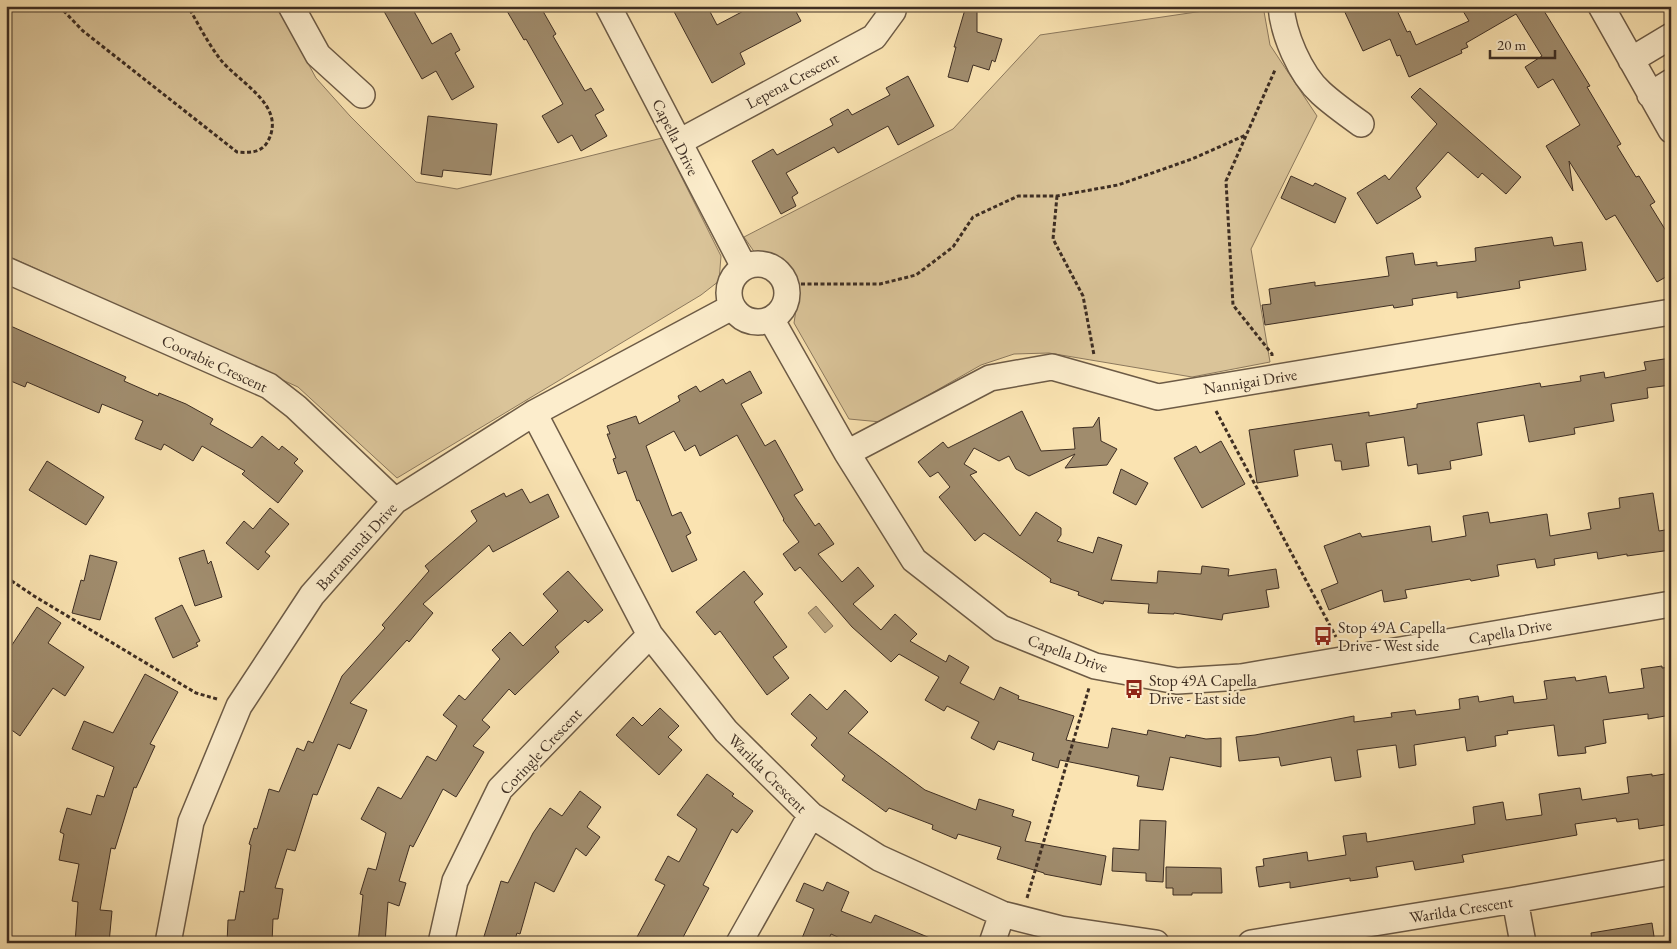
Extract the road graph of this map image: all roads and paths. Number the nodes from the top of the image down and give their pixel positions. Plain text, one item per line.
1 (59, 6) edge
2 (188, 6) edge
3 (291, 6) edge
4 (608, 6) edge
5 (894, 6) edge
6 (1281, 6) edge
7 (1601, 6) edge
8 (1671, 36) edge
9 (1289, 39) junction
10 (1630, 60) junction
11 (1661, 88) edge
12 (362, 94) dead end
13 (1361, 124) dead end
14 (1671, 130) edge
15 (1246, 135) junction
16 (679, 142) junction
17 (1056, 196) junction
18 (744, 267) junction
19 (6, 270) edge
20 (801, 284) dead end
21 (732, 307) junction
22 (1671, 312) edge
23 (771, 319) junction
24 (1275, 377) junction
25 (1099, 380) junction
26 (1204, 389) junction
27 (534, 413) junction
28 (847, 453) junction
29 (395, 501) junction
30 (6, 577) edge
31 (1671, 604) edge
32 (650, 635) junction
33 (1348, 659) junction
34 (1095, 666) junction
35 (239, 706) junction
36 (810, 815) junction
37 (1671, 872) edge
38 (1515, 900) junction
39 (1011, 917) junction
40 (168, 943) edge
41 (441, 943) edge
42 (739, 943) edge
43 (992, 943) edge
44 (1156, 943) edge
45 (1251, 943) edge
46 (1522, 943) edge

1 - 2 path
3 - 12 street
4 - 16 street, Capella Drive
5 - 16 street, Lepena Crescent
6 - 9 street
7 - 10 street
8 - 10 street
9 - 13 street
9 - 15 path
10 - 11 street
11 - 14 street
15 - 17 path
15 - 24 path
16 - 18 street, Capella Drive
17 - 20 path
17 - 25 path
18 - 21 street
18 - 23 street
19 - 29 street, Coorabie Crescent
21 - 23 street
21 - 27 street, Barramundi Drive
22 - 24 street, Nannigai Drive
23 - 28 street, Capella Drive
24 - 26 street, Nannigai Drive
25 - 26 street, Nannigai Drive
25 - 28 street, Nannigai Drive
26 - 33 path
27 - 29 street, Barramundi Drive
27 - 32 street, Warilda Crescent
28 - 34 street, Capella Drive
29 - 35 street, Barramundi Drive
30 - 35 path
31 - 33 street, Capella Drive
32 - 36 street, Warilda Crescent
32 - 41 street, Coringle Crescent
33 - 34 street, Capella Drive
34 - 39 path
35 - 40 street, Barramundi Drive
36 - 39 street, Warilda Crescent
36 - 42 street
37 - 38 street, Warilda Crescent
38 - 45 street, Warilda Crescent
38 - 46 street
39 - 43 street
39 - 44 street, Warilda Crescent

